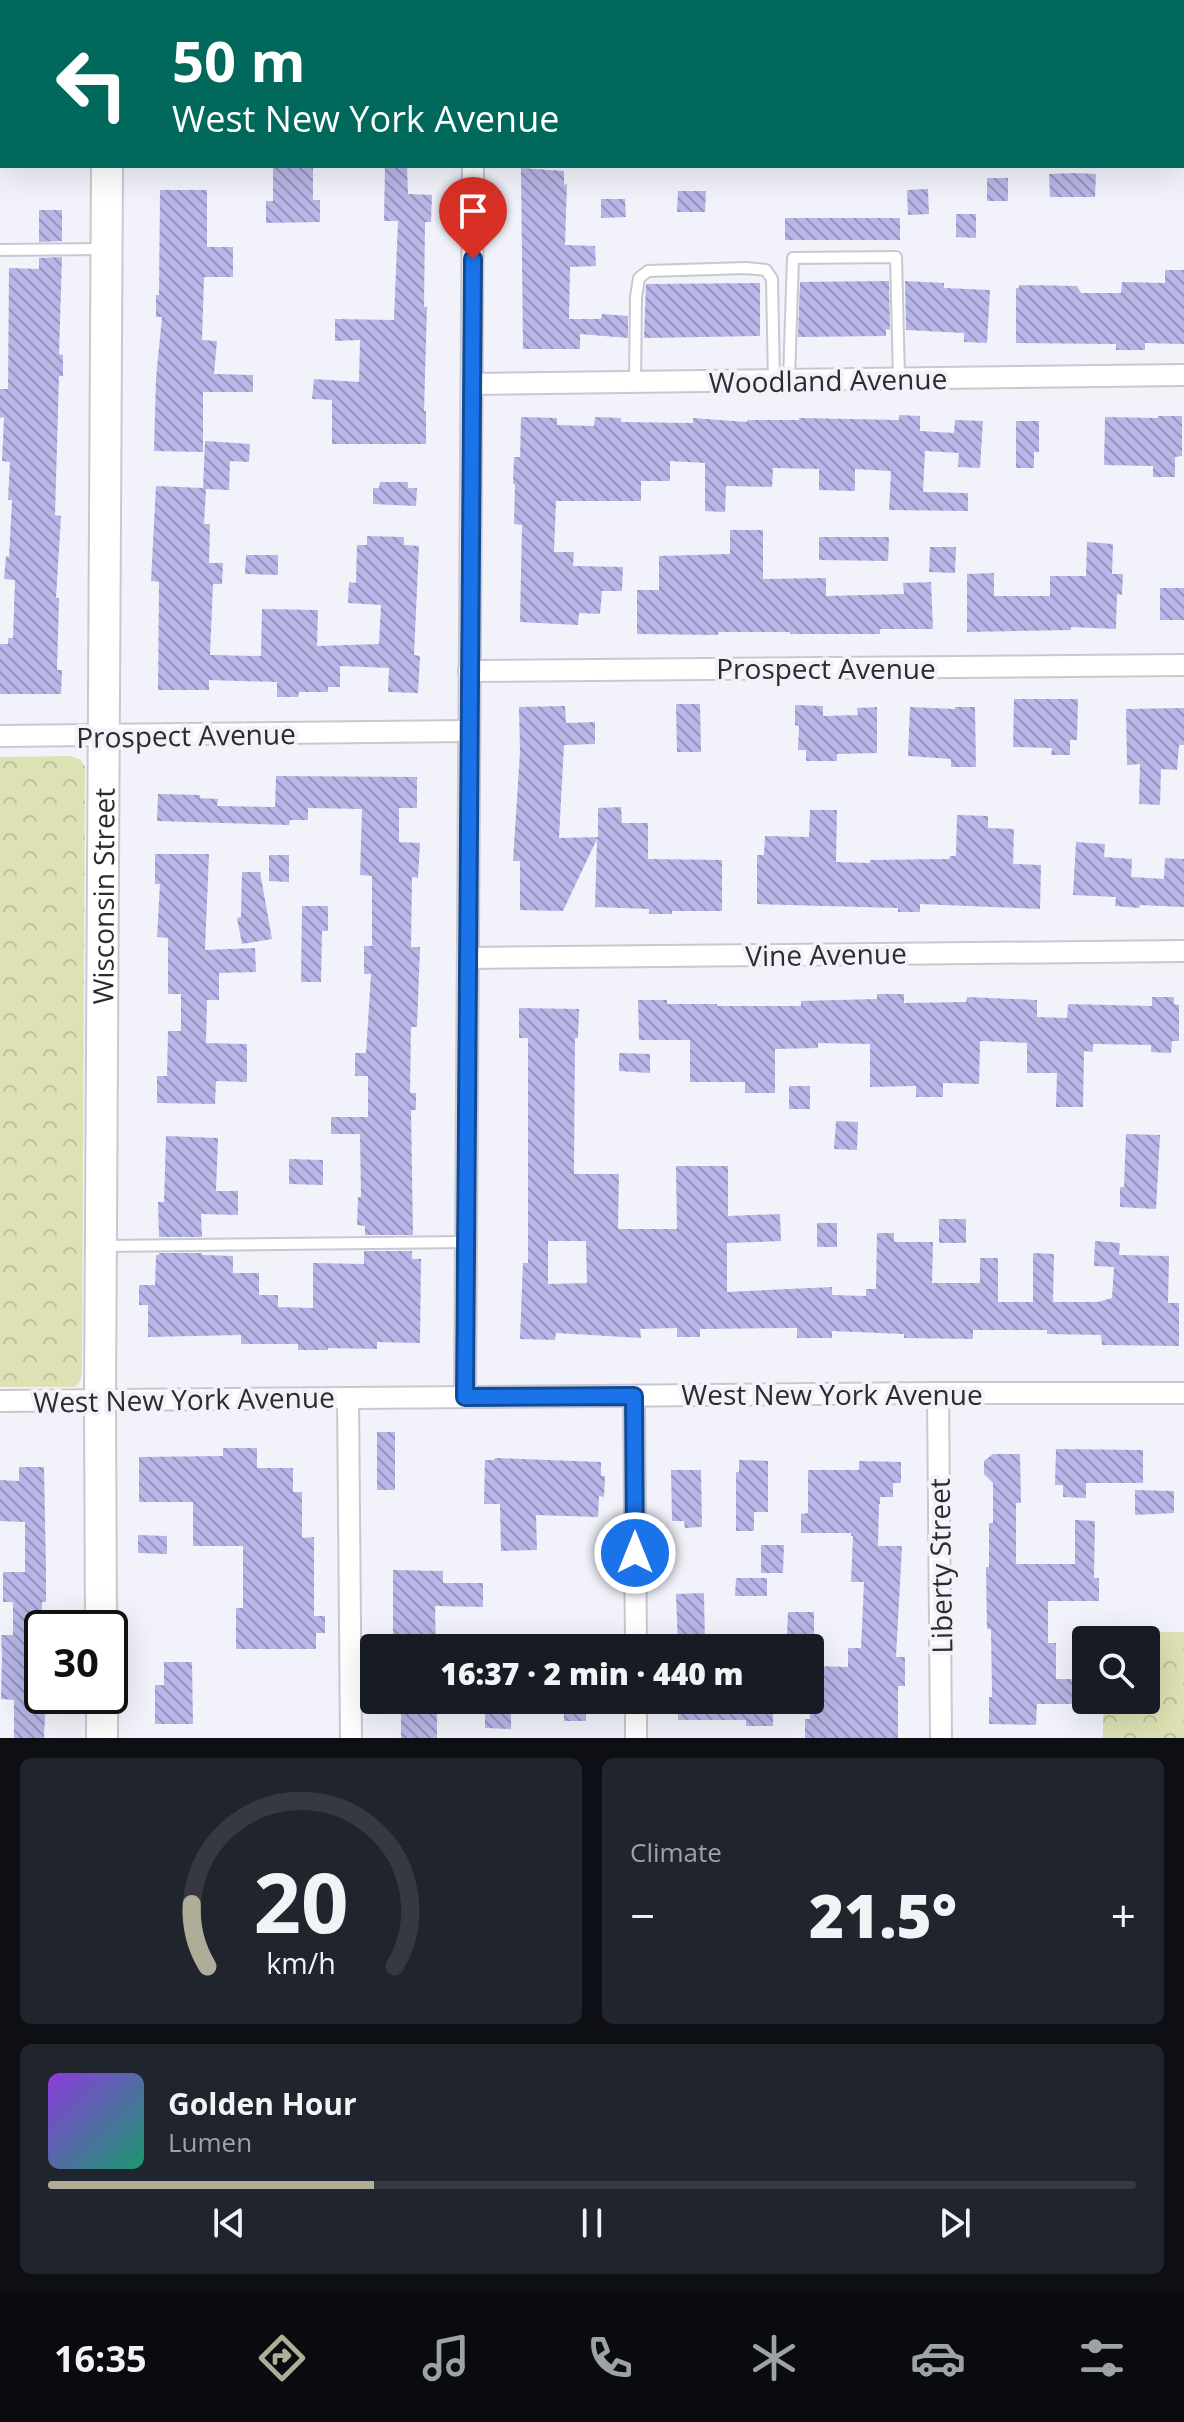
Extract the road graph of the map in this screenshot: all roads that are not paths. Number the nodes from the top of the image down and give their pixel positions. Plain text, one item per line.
1 (107, 168) edge
2 (473, 168) edge
3 (107, 249) junction
4 (0, 250) edge
5 (1184, 375) edge
6 (899, 378) junction
7 (781, 380) junction
8 (635, 382) junction
9 (472, 384) junction
10 (1184, 665) edge
11 (469, 671) junction
12 (468, 731) junction
13 (0, 736) edge
14 (104, 736) junction
15 (1184, 951) edge
16 (468, 958) junction
17 (466, 1242) junction
18 (101, 1246) junction
19 (938, 1393) junction
20 (1184, 1393) edge
21 (634, 1396) junction
22 (465, 1397) junction
23 (348, 1398) junction
24 (100, 1400) junction
25 (0, 1401) edge
26 (101, 1610) edge
27 (636, 1634) edge
28 (102, 1714) edge
29 (636, 1714) edge
30 (102, 1738) edge
31 (351, 1738) edge
32 (636, 1738) edge
33 (941, 1738) edge

1 - 3 street, Wisconsin Street
2 - 9 street
3 - 4 lane
3 - 14 street, Wisconsin Street
5 - 6 street, Woodland Avenue
6 - 7 street, Woodland Avenue
6 - 7 lane
7 - 8 street, Woodland Avenue
7 - 8 lane
8 - 9 street, Woodland Avenue
9 - 11 street
10 - 11 street, Prospect Avenue
11 - 12 street
12 - 14 street, Prospect Avenue
12 - 16 street
13 - 14 street, Prospect Avenue
14 - 18 street, Wisconsin Street
15 - 16 street, Vine Avenue
16 - 17 street
17 - 18 lane
17 - 22 street
18 - 24 street, Wisconsin Street
19 - 20 street, West New York Avenue
19 - 21 street, West New York Avenue
19 - 33 street, Liberty Street
21 - 22 street, West New York Avenue
21 - 27 street
22 - 23 street, West New York Avenue
23 - 24 street, West New York Avenue
23 - 31 street
24 - 25 street, West New York Avenue
24 - 26 street, Wisconsin Street
28 - 30 street
29 - 32 street

